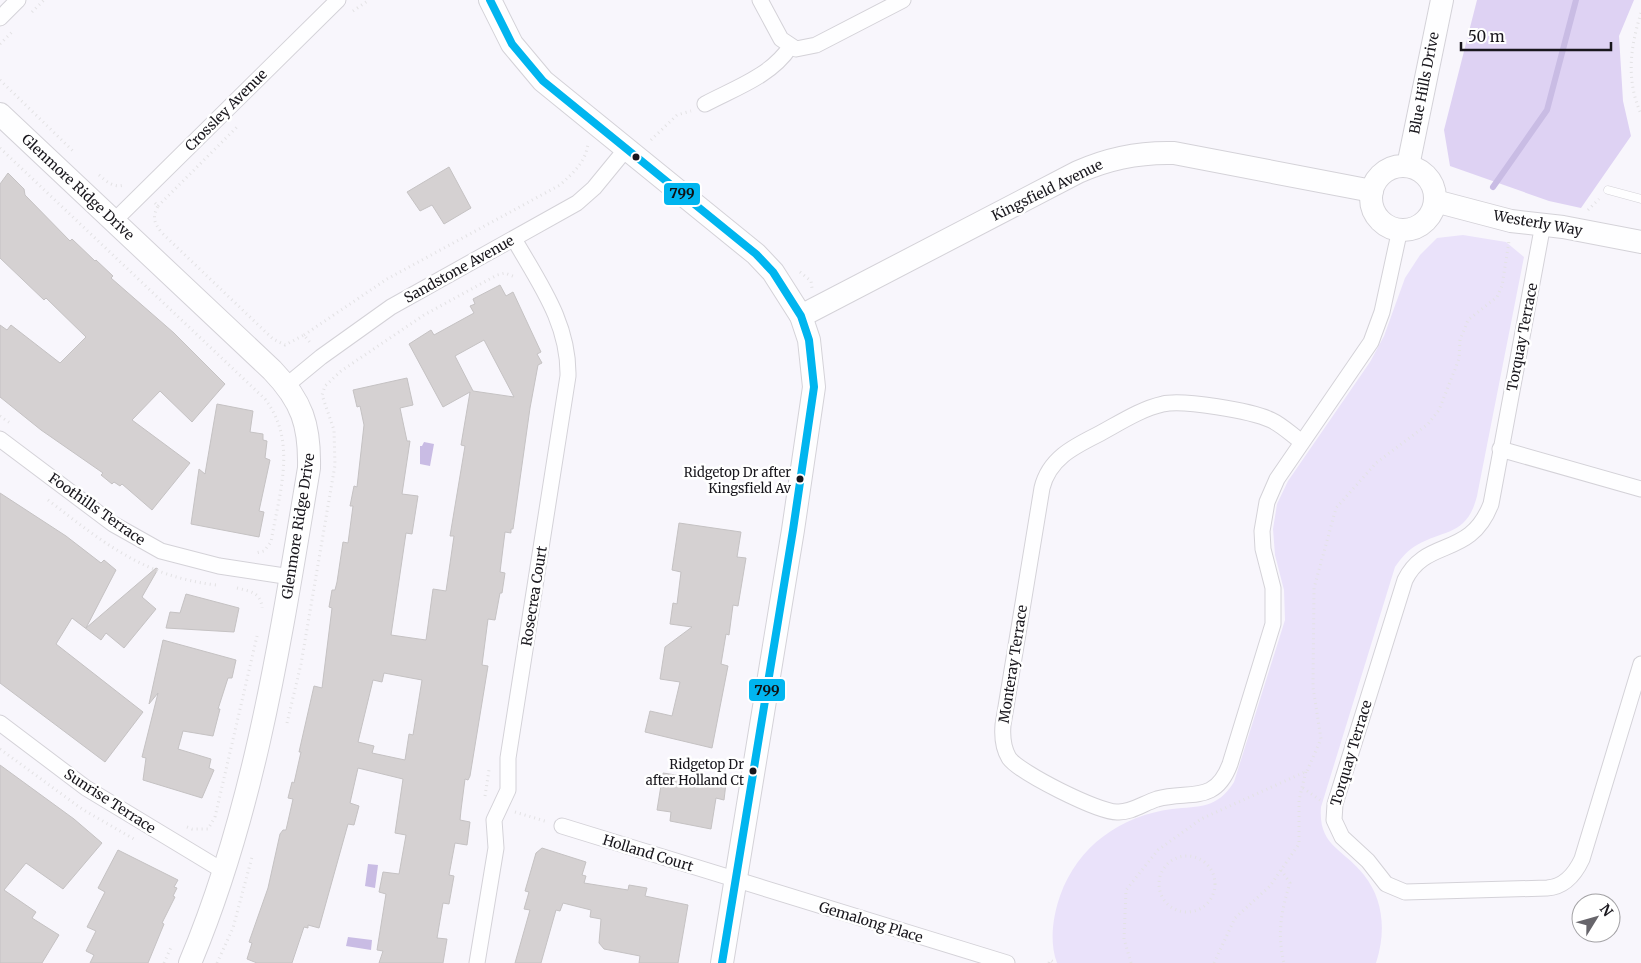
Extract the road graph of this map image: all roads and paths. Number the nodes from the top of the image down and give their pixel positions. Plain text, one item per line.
1 (18, 0) edge
2 (338, 0) edge
3 (490, 0) edge
4 (760, 0) edge
5 (903, 0) edge
6 (1442, 0) edge
7 (1641, 13) edge
8 (0, 18) edge
9 (790, 47) junction
10 (705, 104) joint
11 (0, 114) edge
12 (1641, 114) edge
13 (651, 140) dead end
14 (588, 144) dead end
15 (0, 148) edge
16 (626, 149) junction
17 (1408, 166) junction
18 (97, 174) dead end
19 (1608, 190) dead end
20 (1372, 191) junction
21 (143, 192) junction
22 (1641, 199) edge
23 (1435, 201) junction
24 (1511, 220) junction
25 (114, 221) junction
26 (1543, 224) junction
27 (1400, 229) junction
28 (514, 239) junction
29 (1641, 242) edge
30 (518, 281) dead end
31 (801, 316) junction
32 (304, 335) junction
33 (321, 357) junction
34 (336, 375) junction
35 (287, 385) junction
36 (0, 416) edge
37 (16, 427) dead end
38 (0, 439) edge
39 (1302, 442) junction
40 (1500, 449) junction
41 (1641, 489) edge
42 (239, 569) junction
43 (291, 578) junction
44 (235, 588) dead end
45 (301, 664) dead end
46 (1641, 664) edge
47 (0, 723) edge
48 (489, 769) dead end
49 (1307, 771) junction
50 (484, 802) dead end
51 (500, 808) junction
52 (215, 817) dead end
53 (184, 825) dead end
54 (562, 826) joint
55 (1281, 870) junction
56 (225, 872) junction
57 (735, 880) junction
58 (1215, 886) joint
59 (190, 963) edge
60 (477, 963) edge
61 (722, 963) edge
62 (1007, 963) edge
63 (1049, 963) edge
64 (1056, 963) edge
65 (1131, 963) edge
66 (1214, 963) edge
67 (1284, 963) edge

1 - 8 street
2 - 21 street, Crossley Avenue
3 - 16 street
4 - 9 street
5 - 9 street
6 - 17 street, Blue Hills Drive
7 - 12 path
9 - 10 street
10 - 13 path
11 - 25 street, Glenmore Ridge Drive
14 - 32 path
15 - 42 path
16 - 28 street, Sandstone Avenue
16 - 31 street
17 - 20 street
17 - 23 street
18 - 21 path
19 - 22 lane
20 - 27 street
20 - 31 street, Kingsfield Avenue
21 - 25 street, Crossley Avenue
21 - 32 path
23 - 24 street, Westerly Way
23 - 27 street
24 - 26 street, Westerly Way
24 - 49 path
25 - 35 street, Glenmore Ridge Drive
26 - 29 street, Westerly Way
26 - 40 street, Torquay Terrace
27 - 39 street, Monteray Terrace
28 - 33 street, Sandstone Avenue
28 - 51 street, Rosecrea Court
30 - 34 path
31 - 57 street
32 - 33 path
33 - 34 path
33 - 35 street, Sandstone Avenue
34 - 45 path
35 - 43 street, Glenmore Ridge Drive
36 - 37 path
38 - 42 street, Foothills Terrace
39 - 39 street, Monteray Terrace
40 - 41 street
40 - 46 street, Torquay Terrace
42 - 43 street, Foothills Terrace
42 - 44 path
43 - 56 street, Glenmore Ridge Drive
47 - 56 street, Sunrise Terrace
48 - 50 path
49 - 55 path
49 - 65 path
51 - 54 path
51 - 60 street, Rosecrea Court
52 - 53 path
54 - 57 street, Holland Court
55 - 66 path
55 - 67 path
56 - 59 street, Glenmore Ridge Drive
57 - 61 street
57 - 62 street, Gemalong Place
58 - 58 path
63 - 64 path

